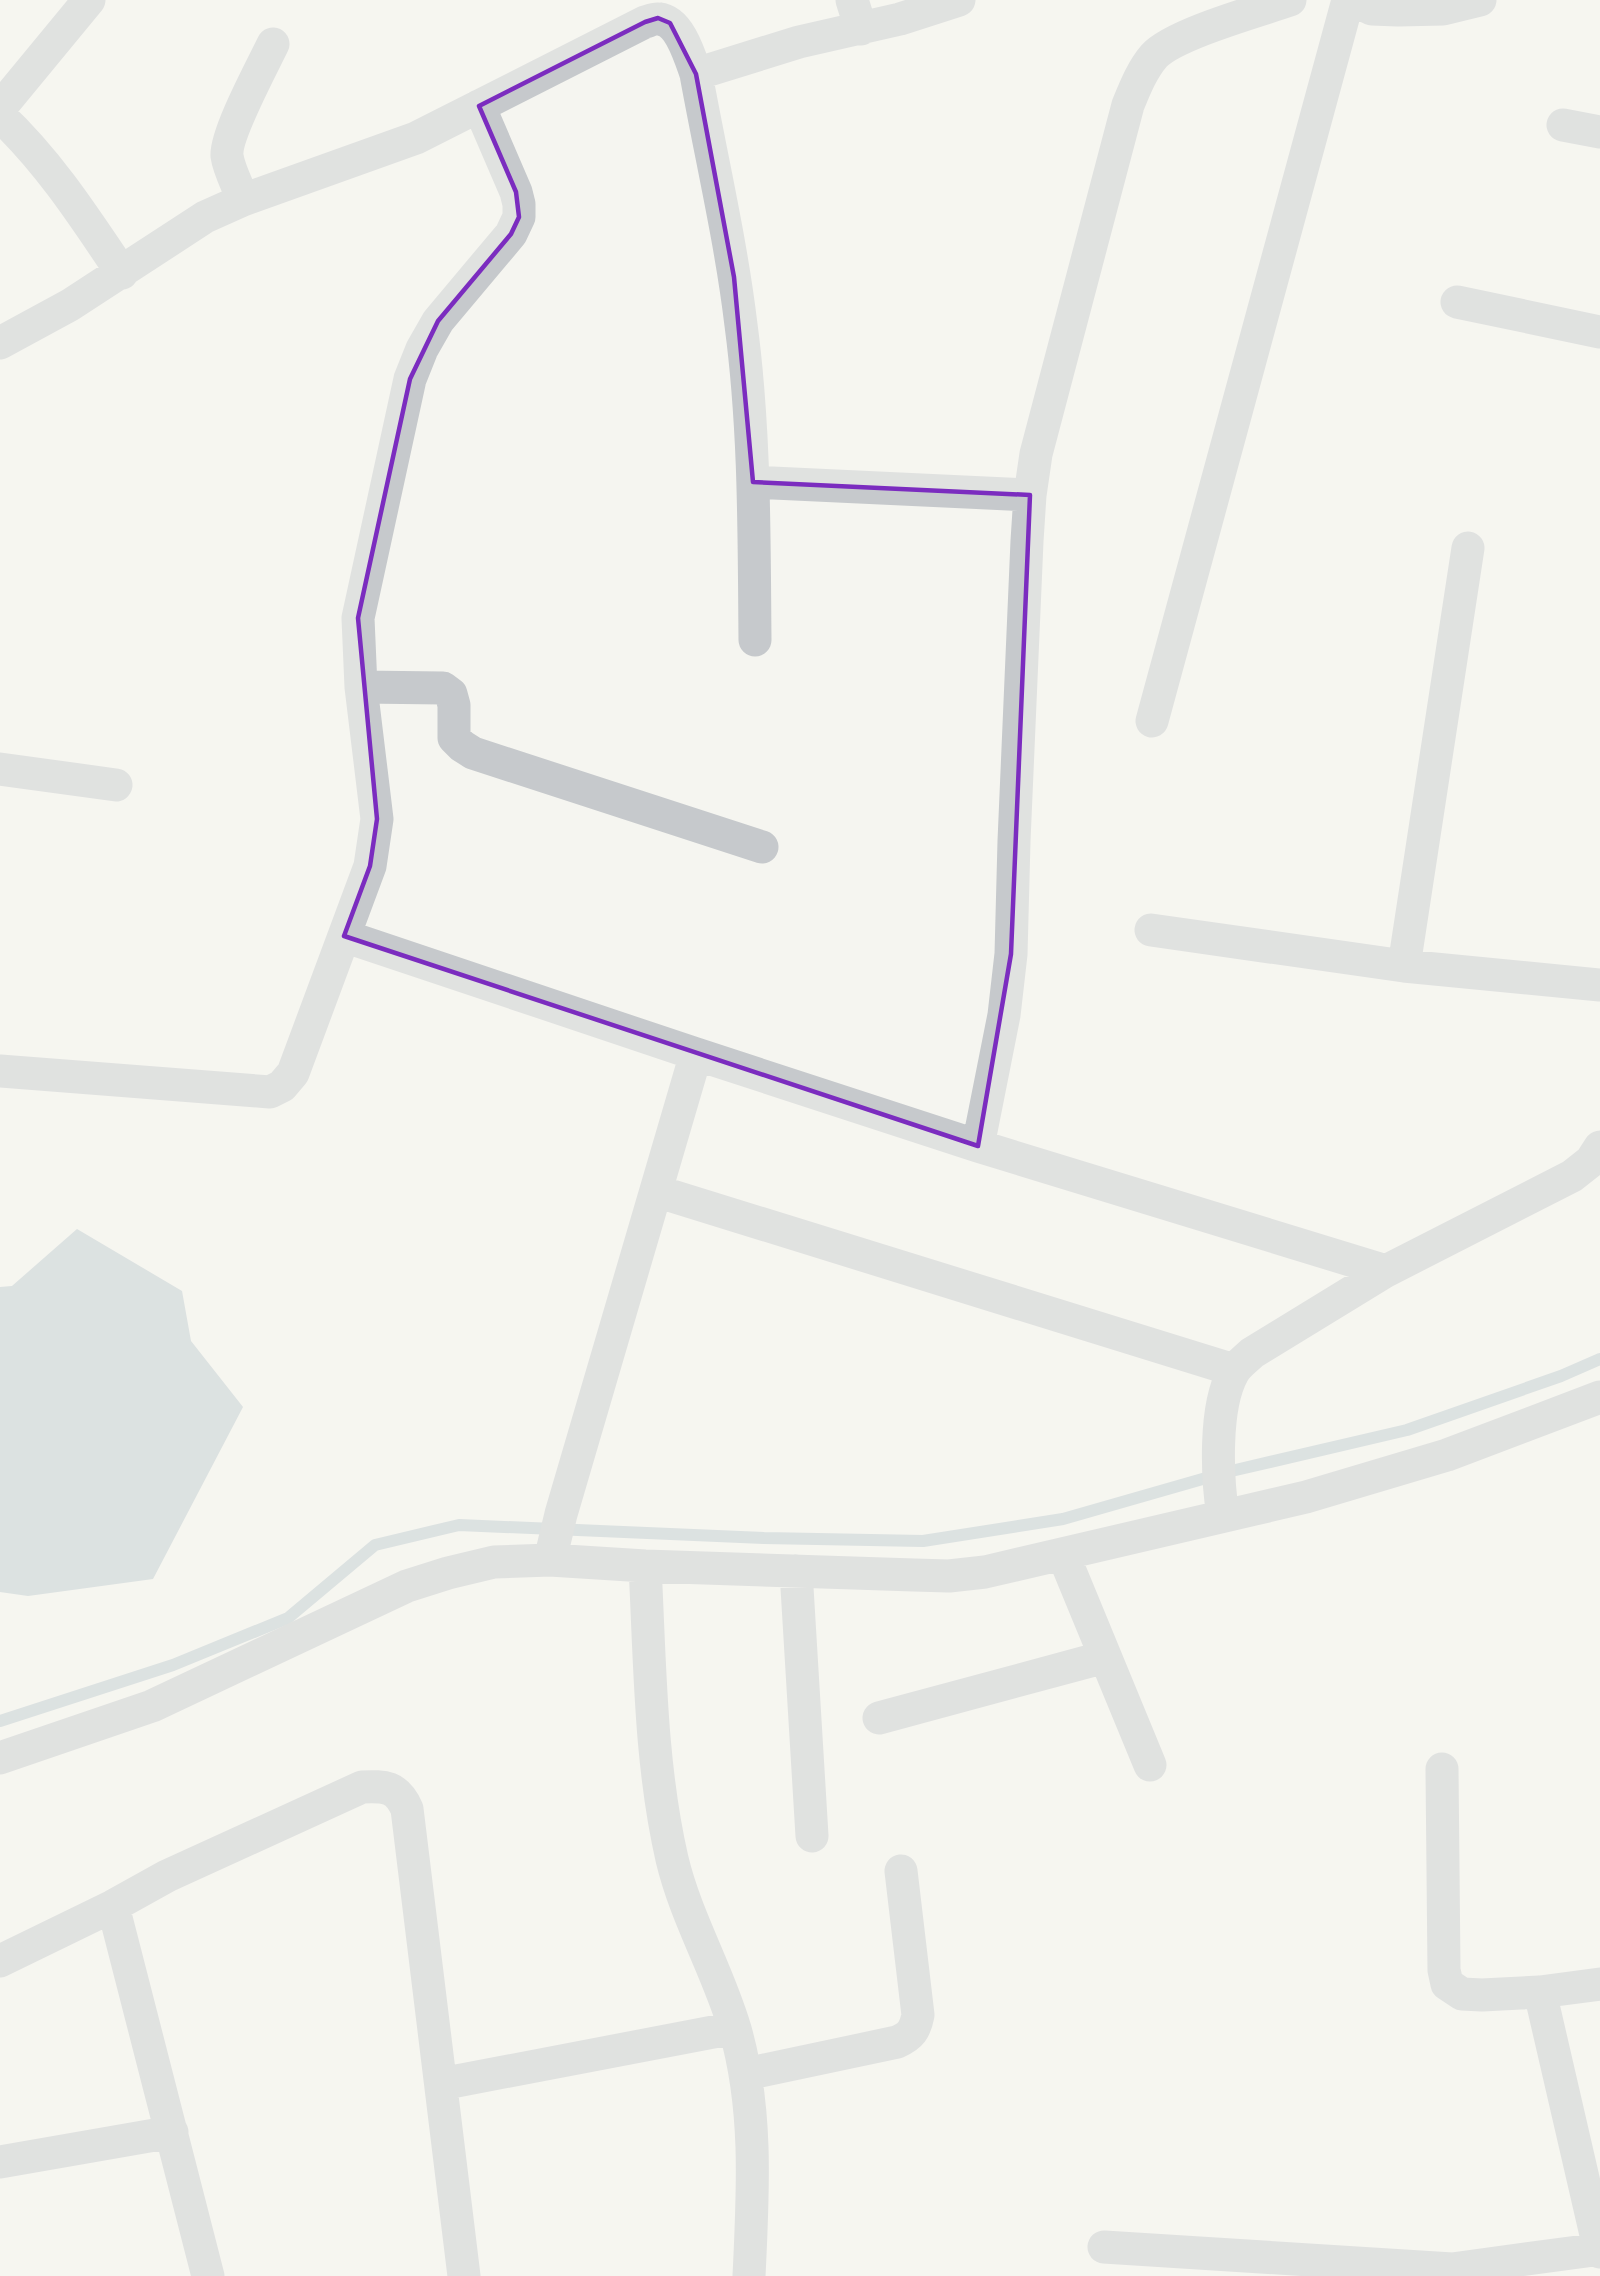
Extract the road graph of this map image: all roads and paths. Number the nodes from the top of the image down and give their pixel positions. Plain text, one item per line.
1 (89, 0) edge
2 (959, 0) edge
3 (1290, 0) edge
4 (1348, 0) edge
5 (1353, 0) edge
6 (1480, 0) edge
7 (856, 14) edge
8 (273, 44) dead end
9 (696, 74) junction
10 (479, 106) junction
11 (0, 108) edge
12 (0, 116) edge
13 (1563, 125) dead end
14 (1600, 132) edge
15 (243, 200) junction
16 (122, 273) junction
17 (1457, 302) dead end
18 (1600, 332) edge
19 (0, 343) edge
20 (753, 482) junction
21 (1030, 495) junction
22 (1468, 548) dead end
23 (755, 640) dead end
24 (361, 687) junction
25 (1152, 721) dead end
26 (0, 769) edge
27 (116, 785) dead end
28 (762, 847) dead end
29 (1151, 930) dead end
30 (344, 936) junction
31 (1404, 966) junction
32 (1600, 985) edge
33 (696, 1054) junction
34 (0, 1071) edge
35 (978, 1146) junction
36 (1600, 1147) edge
37 (656, 1191) junction
38 (1386, 1271) junction
39 (1234, 1370) junction
40 (1600, 1397) edge
41 (1221, 1505) junction
42 (555, 1539) junction
43 (1063, 1554) junction
44 (645, 1566) junction
45 (796, 1571) junction
46 (1105, 1656) junction
47 (879, 1718) dead end
48 (0, 1758) edge
49 (1150, 1765) dead end
50 (1442, 1769) dead end
51 (812, 1836) dead end
52 (901, 1871) dead end
53 (113, 1906) junction
54 (0, 1961) edge
55 (1600, 1984) edge
56 (1540, 1992) junction
57 (734, 2028) junction
58 (746, 2074) junction
59 (441, 2084) junction
60 (172, 2132) junction
61 (0, 2162) edge
62 (1104, 2247) dead end
63 (1600, 2250) edge
64 (1309, 2267) edge
65 (1452, 2272) edge
66 (208, 2276) edge
67 (464, 2276) edge
68 (750, 2276) edge

1 - 11 street
2 - 7 street
3 - 21 street
4 - 25 street
5 - 6 street
7 - 9 street
8 - 15 street
9 - 10 street
9 - 20 street
10 - 15 street
10 - 24 street
12 - 16 street
13 - 14 street
15 - 16 street
16 - 19 street
17 - 18 street
20 - 21 street
20 - 23 street
21 - 35 street
22 - 31 street
24 - 28 street
24 - 30 street
26 - 27 street
29 - 31 street
30 - 33 street
30 - 34 street
31 - 32 street
33 - 35 street
33 - 37 street
35 - 38 street
36 - 38 street
37 - 39 street
37 - 42 street
38 - 39 street
39 - 41 street
40 - 41 street
41 - 43 street
42 - 44 street
42 - 48 street
43 - 45 street
43 - 46 street
44 - 45 street
44 - 57 street
45 - 51 street
46 - 47 street
46 - 49 street
50 - 56 street
52 - 58 street
53 - 54 street
53 - 59 street
53 - 60 street
55 - 56 street
56 - 63 street
57 - 58 street
57 - 59 street
58 - 68 street
59 - 67 street
60 - 61 street
60 - 66 street
62 - 64 street
63 - 65 street
64 - 65 street

